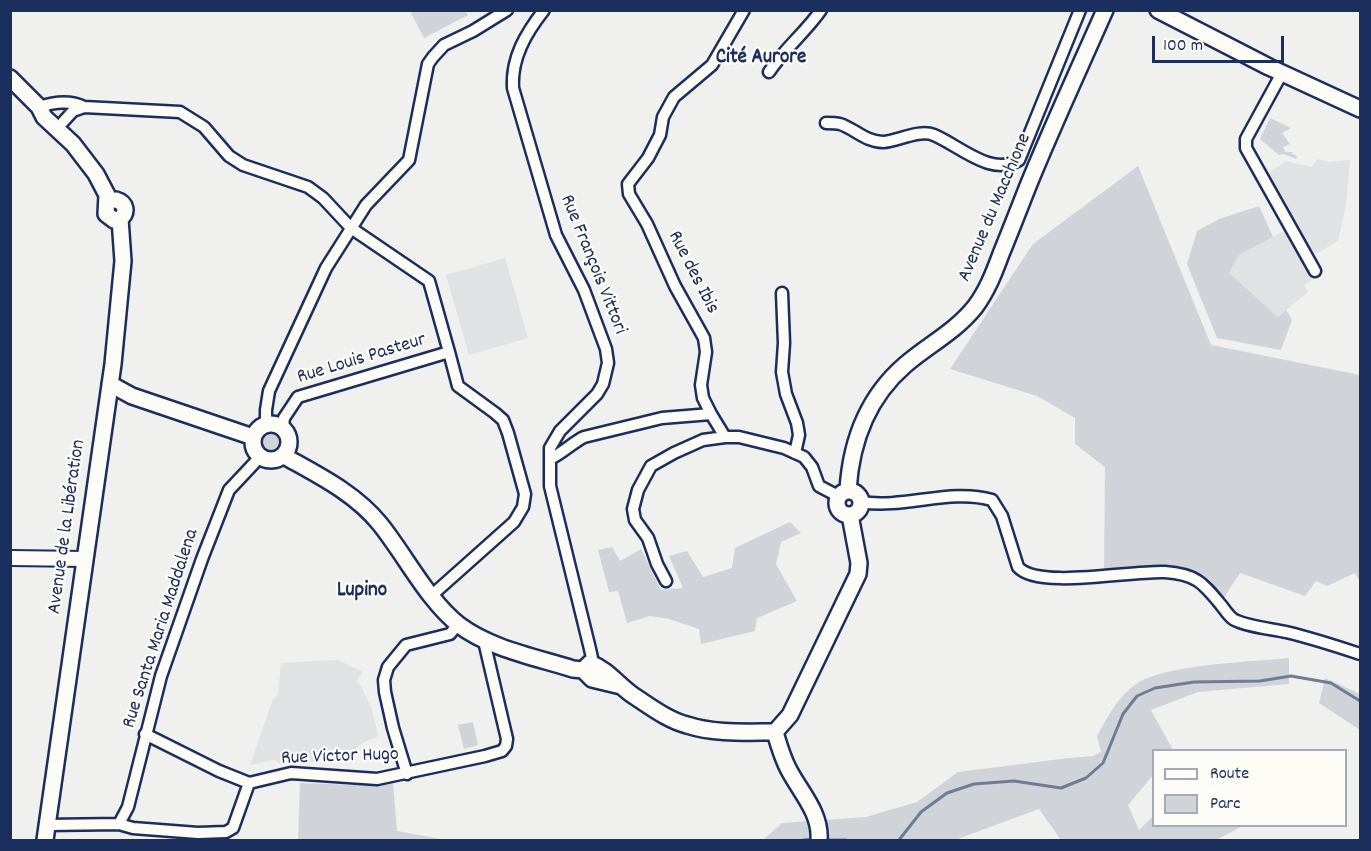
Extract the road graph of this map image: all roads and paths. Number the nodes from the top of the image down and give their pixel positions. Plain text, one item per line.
1 (507, 10) edge
2 (544, 10) edge
3 (744, 10) edge
4 (821, 10) edge
5 (1080, 10) edge
6 (1105, 10) edge
7 (1158, 10) edge
8 (769, 72) dead end
9 (1282, 73) junction
10 (10, 78) edge
11 (65, 103) junction
12 (39, 107) junction
13 (84, 107) junction
14 (1360, 109) edge
15 (66, 118) junction
16 (826, 123) dead end
17 (112, 202) junction
18 (351, 228) junction
19 (1315, 271) dead end
20 (782, 293) dead end
21 (449, 352) junction
22 (110, 384) junction
23 (132, 396) junction
24 (107, 402) junction
25 (711, 414) junction
26 (266, 424) junction
27 (283, 427) junction
28 (254, 436) junction
29 (724, 437) junction
30 (795, 453) junction
31 (284, 456) junction
32 (260, 457) junction
33 (550, 459) junction
34 (843, 493) junction
35 (861, 502) junction
36 (850, 515) junction
37 (10, 558) edge
38 (85, 559) junction
39 (666, 581) dead end
40 (431, 596) junction
41 (458, 624) junction
42 (484, 641) junction
43 (1360, 654) edge
44 (587, 666) junction
45 (775, 732) junction
46 (145, 734) junction
47 (407, 774) junction
48 (249, 783) junction
49 (119, 824) junction
50 (46, 833) edge
51 (819, 836) edge
52 (199, 837) edge

1 - 18 street
2 - 33 street, Rue François Vittori
3 - 25 street, Rue des Ibis
4 - 8 street
5 - 16 street
6 - 34 main road, Avenue du Macchione
7 - 9 main road
9 - 14 main road
9 - 19 street
10 - 12 main road
11 - 12 street
11 - 13 street
11 - 15 street
12 - 15 main road
12 - 17 main road
13 - 15 street
13 - 18 street
15 - 17 main road
17 - 22 main road, Avenue de la Libération
18 - 21 street
18 - 26 street
20 - 30 street
21 - 27 street, Rue Louis Pasteur
21 - 40 street, Rue Louis Pasteur
22 - 23 main road
22 - 24 main road, Avenue de la Libération
23 - 24 main road
23 - 28 main road
24 - 38 main road, Avenue de la Libération
25 - 29 street, Rue des Ibis
25 - 33 street
26 - 27 main road
26 - 28 main road
27 - 31 main road
28 - 32 main road
29 - 30 street
29 - 39 street
30 - 34 street
31 - 32 main road
31 - 40 main road
32 - 46 street, Rue Santa Maria Maddalena
33 - 44 street, Rue François Vittori
34 - 35 main road
34 - 36 main road
35 - 36 main road
35 - 43 street
36 - 45 main road
37 - 38 street
38 - 50 main road, Avenue de la Libération
40 - 41 main road
41 - 42 main road
41 - 47 street
42 - 44 main road
42 - 47 street, Rue Victor Hugo
44 - 45 main road
45 - 51 main road
46 - 48 street
46 - 49 street, Rue Santa Maria Maddalena
47 - 48 street, Rue Victor Hugo
48 - 52 street
49 - 50 street
49 - 52 street

